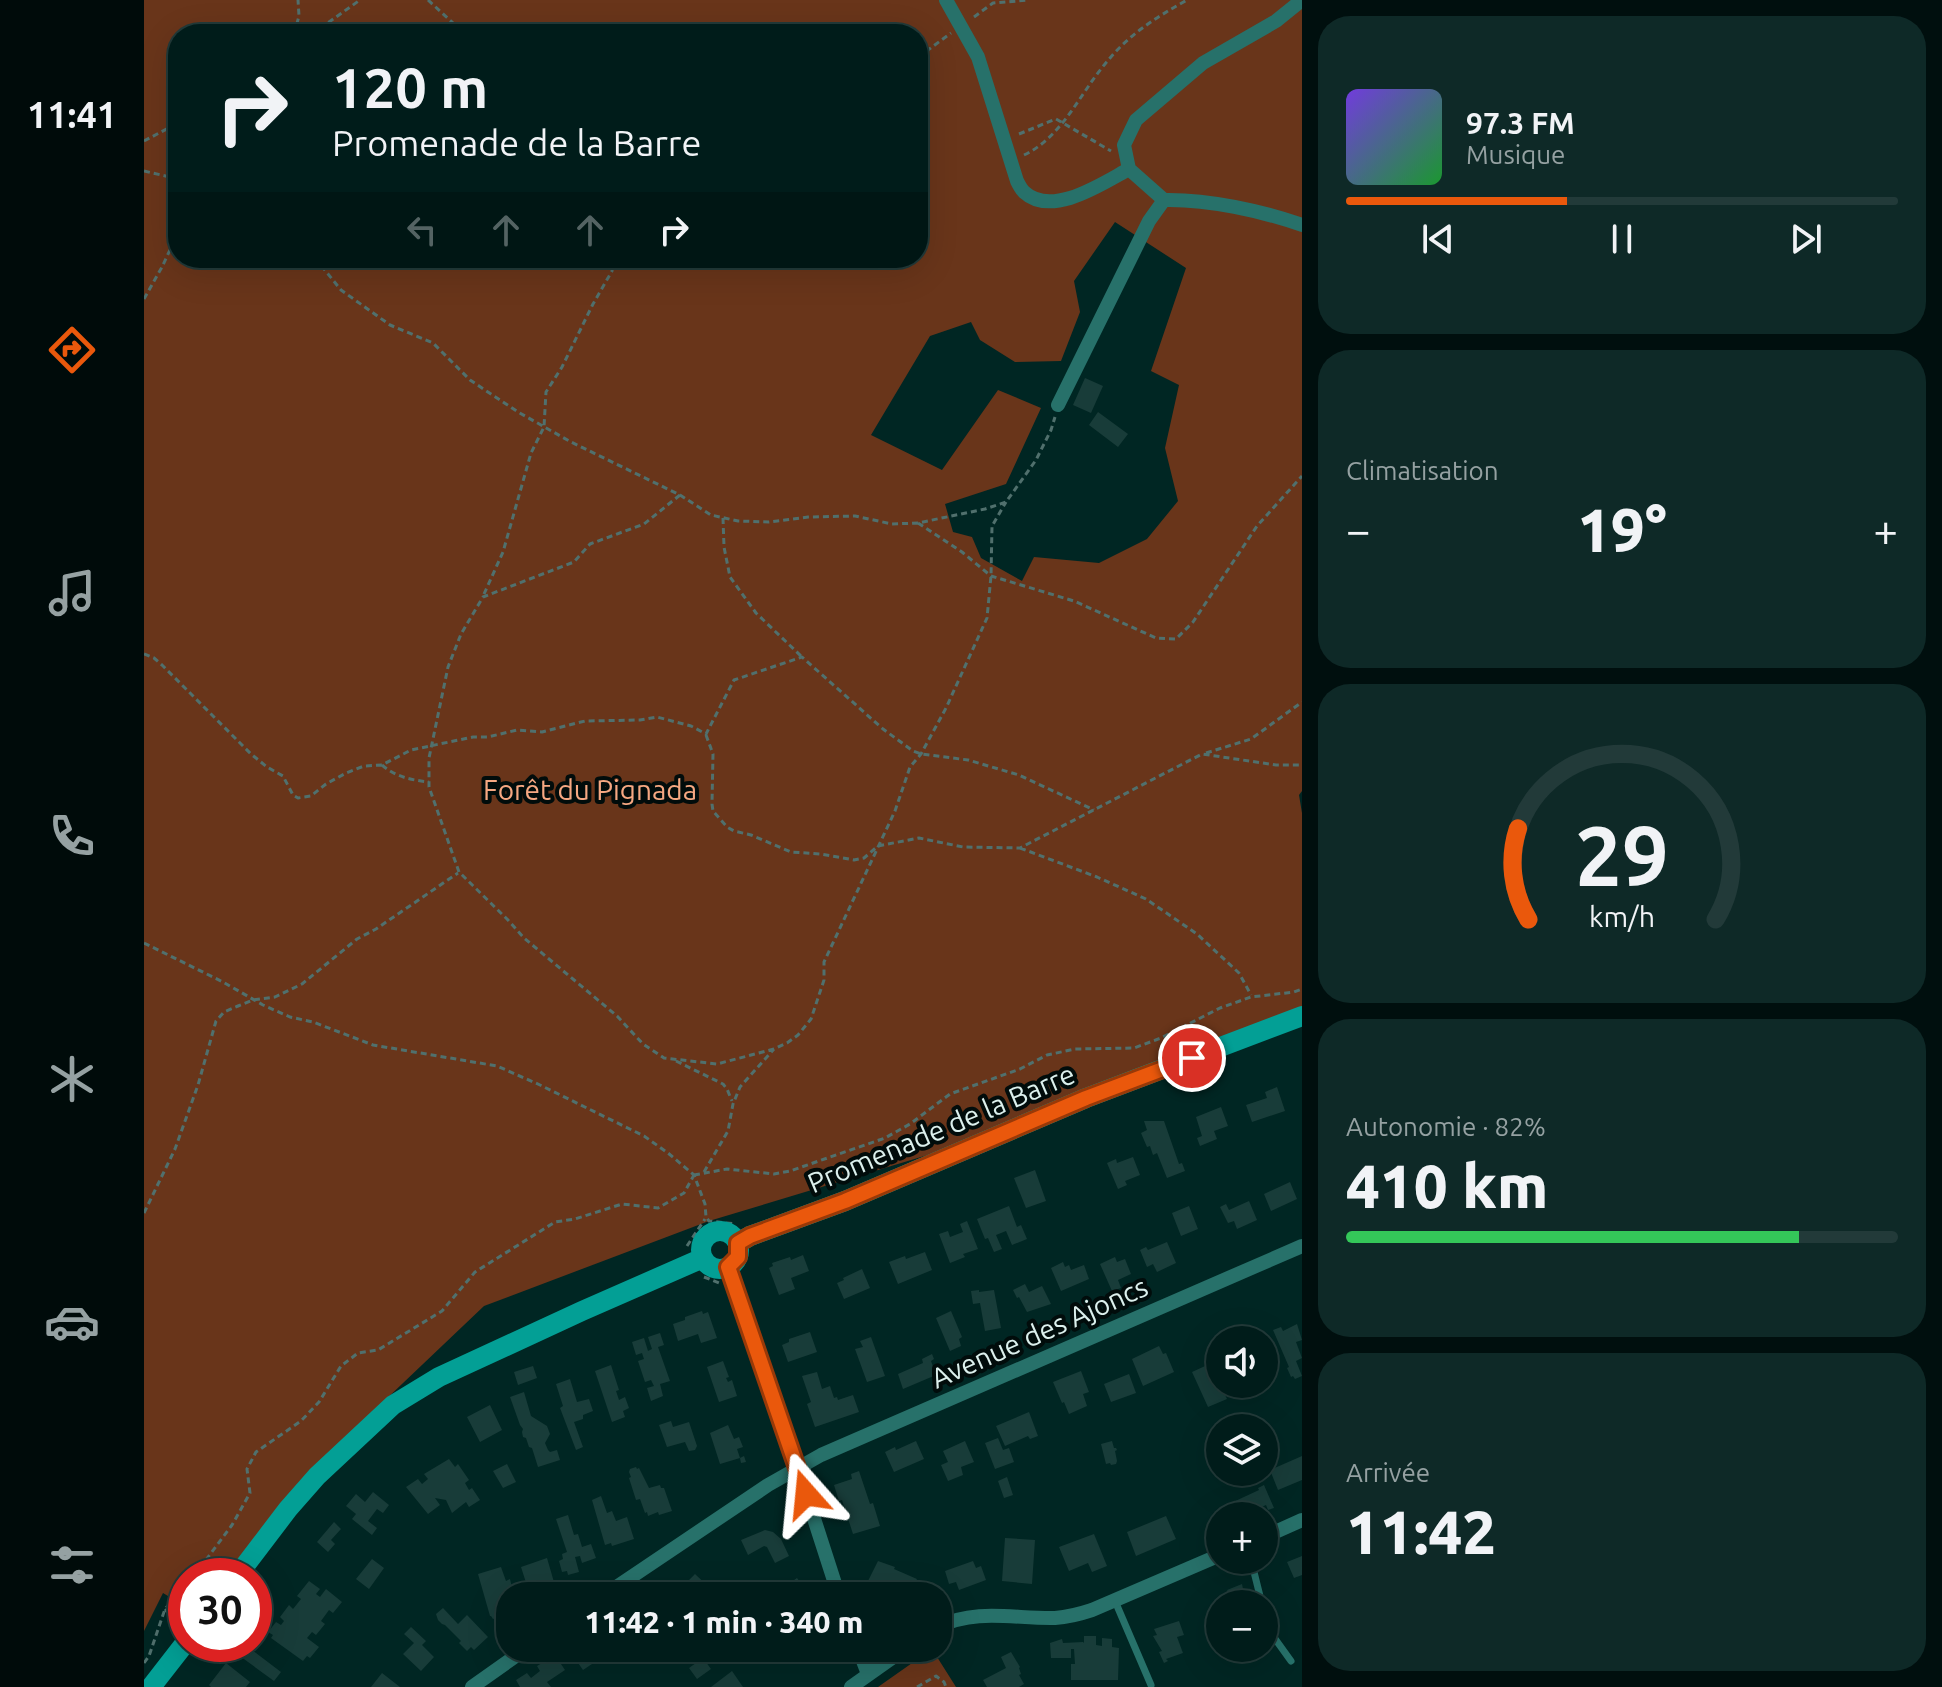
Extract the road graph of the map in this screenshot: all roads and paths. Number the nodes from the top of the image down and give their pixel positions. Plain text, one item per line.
1 (298, 0) edge
2 (360, 0) edge
3 (428, 0) edge
4 (946, 0) edge
5 (1187, 0) edge
6 (1302, 0) edge
7 (297, 24) edge
8 (326, 24) edge
9 (454, 24) edge
10 (1063, 122) junction
11 (168, 128) edge
12 (1004, 140) junction
13 (144, 141) edge
14 (1126, 153) junction
15 (1011, 161) junction
16 (1129, 169) junction
17 (144, 171) edge
18 (168, 177) edge
19 (1164, 200) junction
20 (1302, 225) edge
21 (168, 254) edge
22 (323, 268) edge
23 (612, 268) edge
24 (144, 299) edge
25 (1058, 405) joint
26 (544, 427) junction
27 (1302, 476) edge
28 (680, 495) junction
29 (1006, 502) junction
30 (723, 518) junction
31 (918, 523) junction
32 (991, 576) junction
33 (483, 597) junction
34 (144, 654) edge
35 (802, 657) junction
36 (1302, 702) edge
37 (706, 734) junction
38 (432, 745) junction
39 (921, 754) junction
40 (1202, 754) junction
41 (382, 765) junction
42 (1302, 765) edge
43 (429, 782) junction
44 (1094, 810) junction
45 (878, 846) junction
46 (1020, 848) junction
47 (459, 872) junction
48 (144, 943) edge
49 (1302, 989) edge
50 (1251, 997) junction
51 (253, 1000) junction
52 (1302, 1016) edge
53 (774, 1049) junction
54 (672, 1060) junction
55 (733, 1104) junction
56 (704, 1173) junction
57 (694, 1175) junction
58 (144, 1213) edge
59 (706, 1217) junction
60 (744, 1240) junction
61 (1302, 1246) edge
62 (694, 1253) junction
63 (728, 1267) junction
64 (798, 1469) junction
65 (1302, 1520) edge
66 (1278, 1531) edge
67 (207, 1558) edge
68 (251, 1558) edge
69 (1206, 1561) edge
70 (624, 1582) edge
71 (834, 1582) edge
72 (1115, 1601) junction
73 (168, 1606) edge
74 (165, 1609) junction
75 (168, 1612) edge
76 (952, 1620) edge
77 (1278, 1643) edge
78 (1291, 1661) dead end
79 (170, 1662) edge
80 (507, 1662) edge
81 (863, 1662) edge
82 (886, 1662) edge
83 (144, 1663) edge
84 (868, 1674) junction
85 (1151, 1685) dead end
86 (151, 1687) edge
87 (472, 1687) edge
88 (851, 1687) edge
89 (917, 1687) edge
90 (946, 1687) edge

1 - 7 path
2 - 8 path
3 - 9 path
4 - 12 street
5 - 10 path
6 - 14 street
10 - 12 path
10 - 14 path
10 - 15 path
11 - 13 path
12 - 15 street
14 - 16 street
15 - 16 street
16 - 19 street
17 - 18 path
19 - 20 street
19 - 25 street
21 - 24 path
22 - 26 path
23 - 26 path
25 - 29 path
26 - 28 path
26 - 33 path
27 - 32 path
28 - 30 path
28 - 33 path
29 - 31 path
29 - 32 path
30 - 31 path
30 - 35 path
31 - 32 path
32 - 39 path
33 - 38 path
34 - 41 path
35 - 37 path
35 - 39 path
36 - 40 path
37 - 38 path
37 - 45 path
38 - 41 path
38 - 43 path
39 - 44 path
39 - 45 path
40 - 42 path
40 - 44 path
41 - 43 path
43 - 47 path
44 - 46 path
45 - 46 path
45 - 53 path
46 - 50 path
47 - 51 path
47 - 54 path
48 - 51 path
49 - 50 path
50 - 56 path
51 - 57 path
51 - 58 path
52 - 60 main road, Promenade de la Barre
53 - 54 path
53 - 55 path
54 - 55 path
55 - 56 path
56 - 57 path
57 - 59 path
57 - 67 path
59 - 60 path
59 - 62 path
60 - 62 main road
60 - 63 main road
61 - 64 street, Avenue des Ajoncs
62 - 63 main road
62 - 68 main road
63 - 64 street
64 - 70 street, Avenue des Ajoncs
64 - 71 street
65 - 66 street
69 - 72 street
72 - 76 street
72 - 85 lane
73 - 74 path
74 - 75 path
74 - 83 path
77 - 78 lane
79 - 86 main road
80 - 87 street
81 - 84 street
82 - 84 street
84 - 88 street
89 - 90 path

